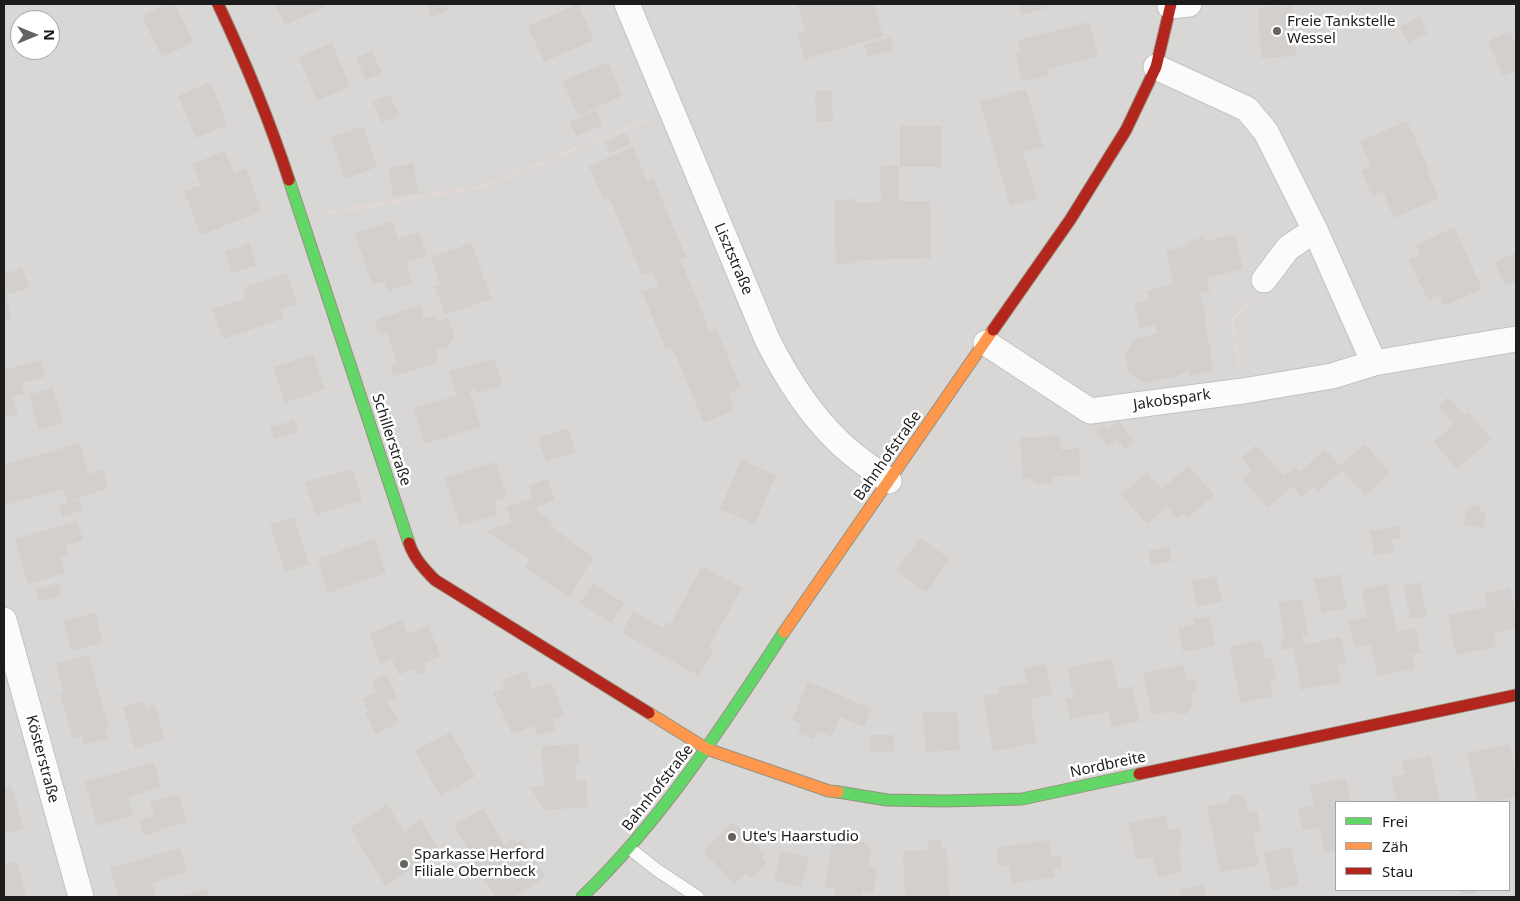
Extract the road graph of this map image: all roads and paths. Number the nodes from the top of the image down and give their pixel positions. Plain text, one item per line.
1 (218, 4) edge
2 (627, 4) edge
3 (1177, 5) edge
4 (1156, 67) junction
5 (670, 110) junction
6 (303, 217) junction
7 (1315, 230) junction
8 (1264, 280) joint
9 (1516, 339) edge
10 (986, 343) junction
11 (1374, 363) junction
12 (1243, 391) junction
13 (889, 481) junction
14 (4, 620) edge
15 (1516, 695) edge
16 (707, 749) junction
17 (629, 848) junction
18 (81, 897) edge
19 (582, 897) edge
20 (698, 897) edge

1 - 6 street, Schillerstraße
2 - 5 street, Lisztstraße
3 - 4 street, Bahnhofstraße
4 - 7 street
4 - 10 street, Bahnhofstraße
5 - 6 path
5 - 13 street, Lisztstraße
6 - 16 street, Schillerstraße
7 - 8 street
7 - 11 street
8 - 12 path
9 - 11 street, Jakobspark
10 - 12 street, Jakobspark
10 - 13 street, Bahnhofstraße
11 - 12 street, Jakobspark
13 - 16 street, Bahnhofstraße
14 - 18 street, Kösterstraße
15 - 16 street, Nordbreite
16 - 17 street, Bahnhofstraße
17 - 19 street, Bahnhofstraße
17 - 20 lane

